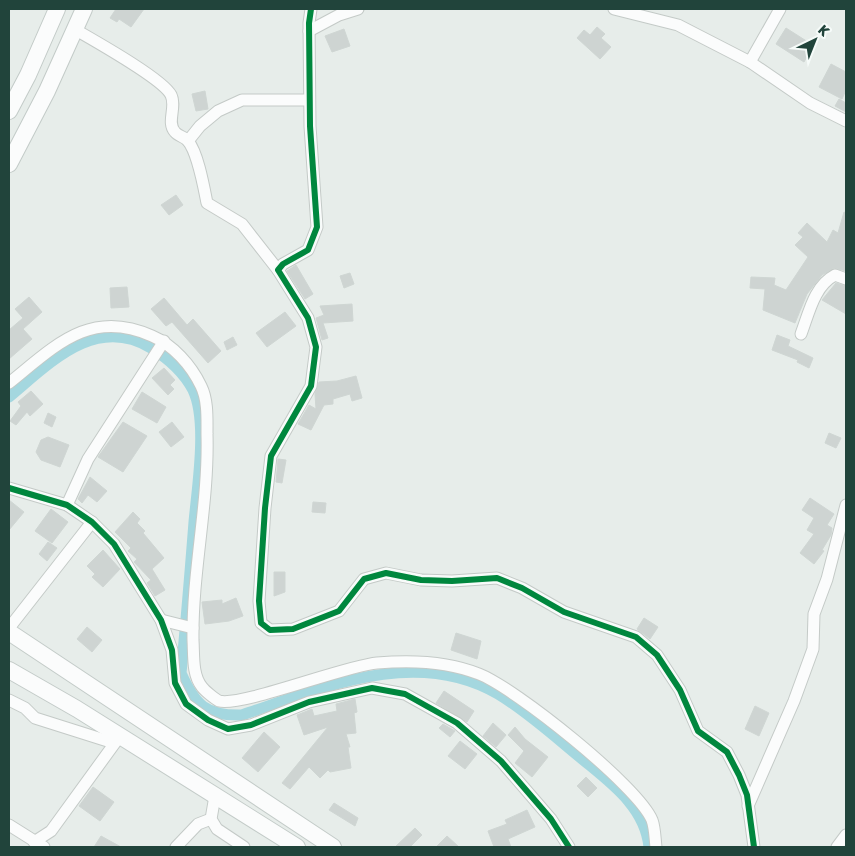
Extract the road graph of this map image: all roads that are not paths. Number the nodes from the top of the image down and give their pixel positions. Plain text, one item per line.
1 (57, 9) edge
2 (84, 9) edge
3 (311, 9) edge
4 (358, 9) edge
5 (614, 9) edge
6 (780, 9) edge
7 (76, 30) junction
8 (309, 30) junction
9 (750, 62) junction
10 (310, 100) junction
11 (9, 111) edge
12 (846, 120) edge
13 (188, 141) junction
14 (9, 164) edge
15 (278, 270) junction
16 (846, 279) edge
17 (801, 334) dead end
18 (160, 348) junction
19 (9, 383) edge
20 (9, 488) edge
21 (67, 504) junction
22 (846, 505) edge
23 (92, 522) junction
24 (161, 620) junction
25 (188, 627) junction
26 (9, 628) edge
27 (9, 632) edge
28 (9, 670) edge
29 (9, 700) edge
30 (117, 739) junction
31 (215, 796) junction
32 (748, 806) junction
33 (211, 819) junction
34 (9, 825) edge
35 (846, 835) edge
36 (39, 844) edge
37 (176, 847) edge
38 (244, 847) edge
39 (297, 847) edge
40 (333, 847) edge
41 (569, 847) edge
42 (656, 847) edge
43 (754, 847) edge
44 (837, 847) edge

1 - 11 main road
2 - 7 main road
3 - 8 street
4 - 8 street
5 - 9 street
6 - 9 street
7 - 13 street
7 - 14 main road
8 - 10 street
9 - 12 street
10 - 13 street
10 - 15 street
13 - 15 street
15 - 32 street
16 - 17 street
18 - 19 street
18 - 21 street
18 - 25 street
20 - 21 street
21 - 23 street
22 - 32 street
23 - 24 street
23 - 26 street
24 - 25 street
24 - 41 street
25 - 42 street
27 - 40 main road
28 - 30 main road
29 - 30 street
30 - 31 main road
30 - 36 street
31 - 33 street
31 - 39 main road
32 - 43 street
33 - 37 street
33 - 38 street
34 - 36 street
35 - 44 street

